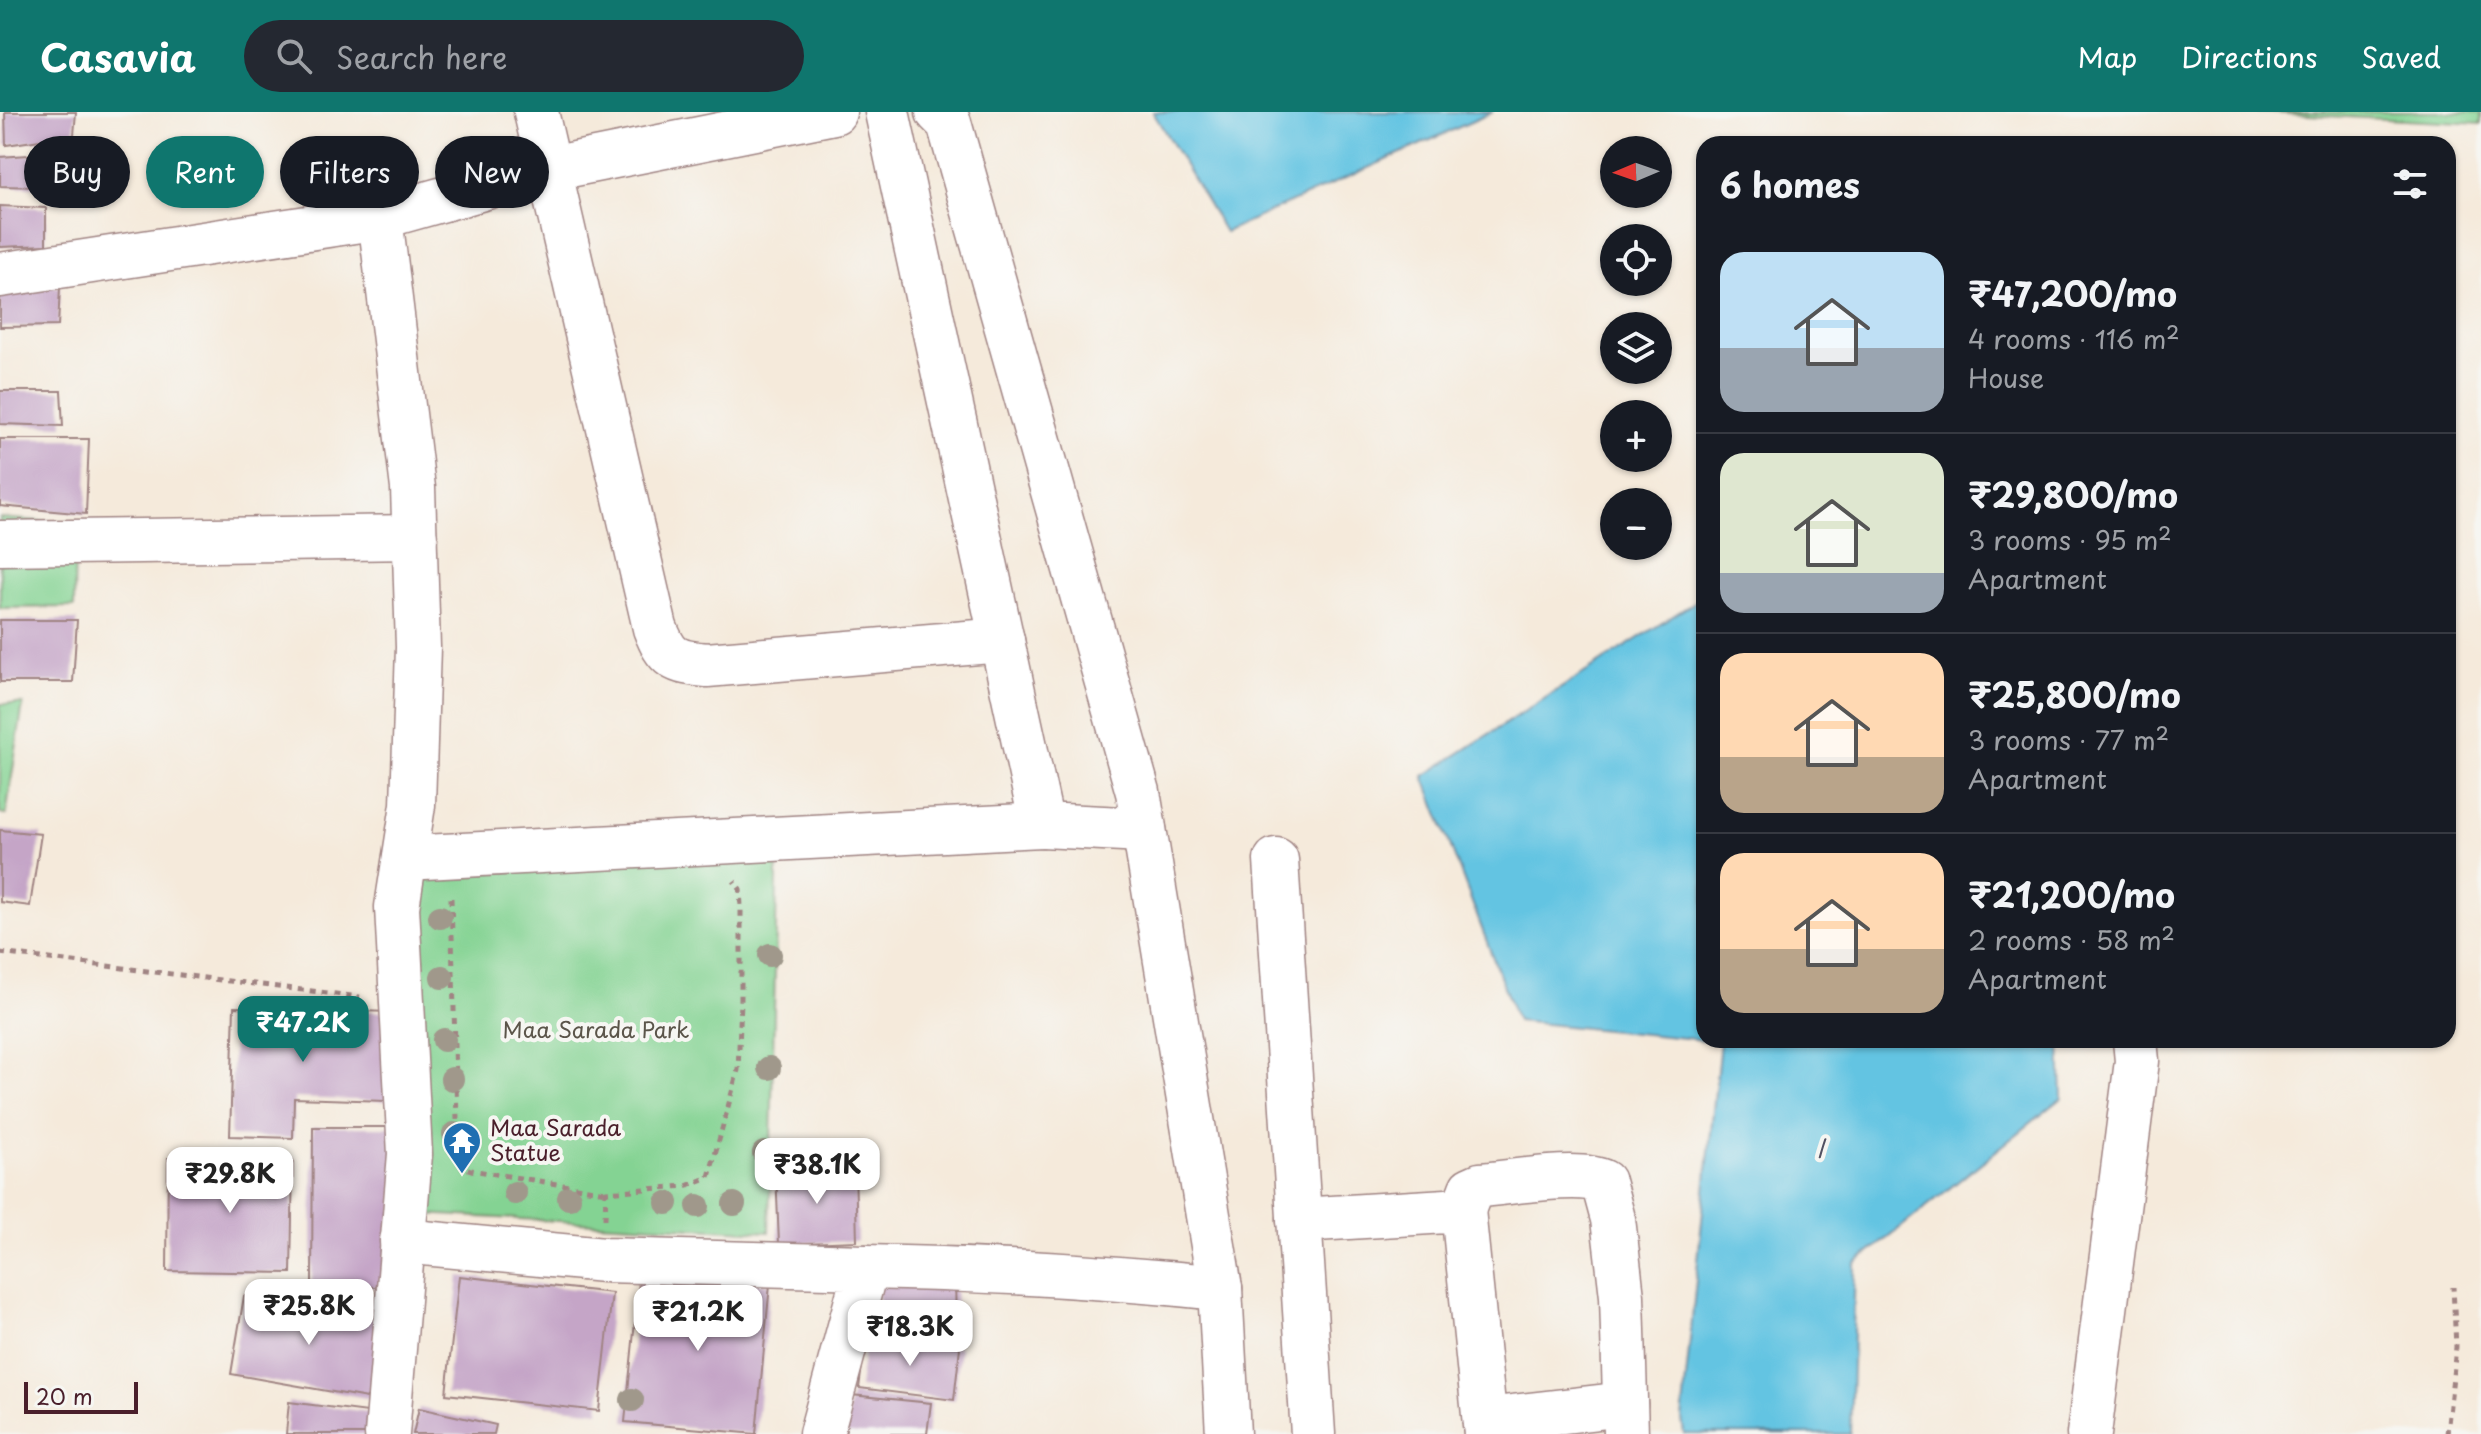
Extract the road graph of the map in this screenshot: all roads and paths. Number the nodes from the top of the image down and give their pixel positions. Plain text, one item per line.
1 (536, 112) edge
2 (834, 112) edge
3 (887, 112) edge
4 (938, 112) edge
5 (550, 169) junction
6 (380, 217) junction
7 (0, 275) edge
8 (415, 537) junction
9 (0, 543) edge
10 (1002, 640) junction
11 (1042, 825) junction
12 (1144, 830) junction
13 (405, 858) junction
14 (1276, 860) dead end
15 (726, 877) dead end
16 (451, 889) dead end
17 (0, 953) edge
18 (402, 1002) junction
19 (2136, 1048) edge
20 (606, 1192) junction
21 (1463, 1210) junction
22 (1299, 1220) junction
23 (402, 1241) junction
24 (604, 1260) junction
25 (866, 1267) junction
26 (2453, 1287) dead end
27 (1220, 1288) junction
28 (1626, 1419) edge
29 (1486, 1427) edge
30 (387, 1434) edge
31 (821, 1434) edge
32 (1228, 1434) edge
33 (1313, 1434) edge
34 (2089, 1434) edge
35 (2447, 1434) edge

1 - 5 street
2 - 5 street
3 - 10 street
4 - 12 street
5 - 6 street
5 - 10 street
6 - 7 street
6 - 8 street
8 - 9 street
8 - 13 street
10 - 11 street
11 - 12 street
11 - 13 street
12 - 27 street
13 - 18 street
14 - 22 street
15 - 20 path
16 - 20 path
17 - 18 path
18 - 23 street
19 - 34 street
20 - 24 path
21 - 22 street
21 - 28 street
21 - 29 street
22 - 33 street
23 - 24 street
23 - 30 street
24 - 25 street
25 - 27 street
25 - 31 street
26 - 35 path
27 - 32 street
28 - 29 street

